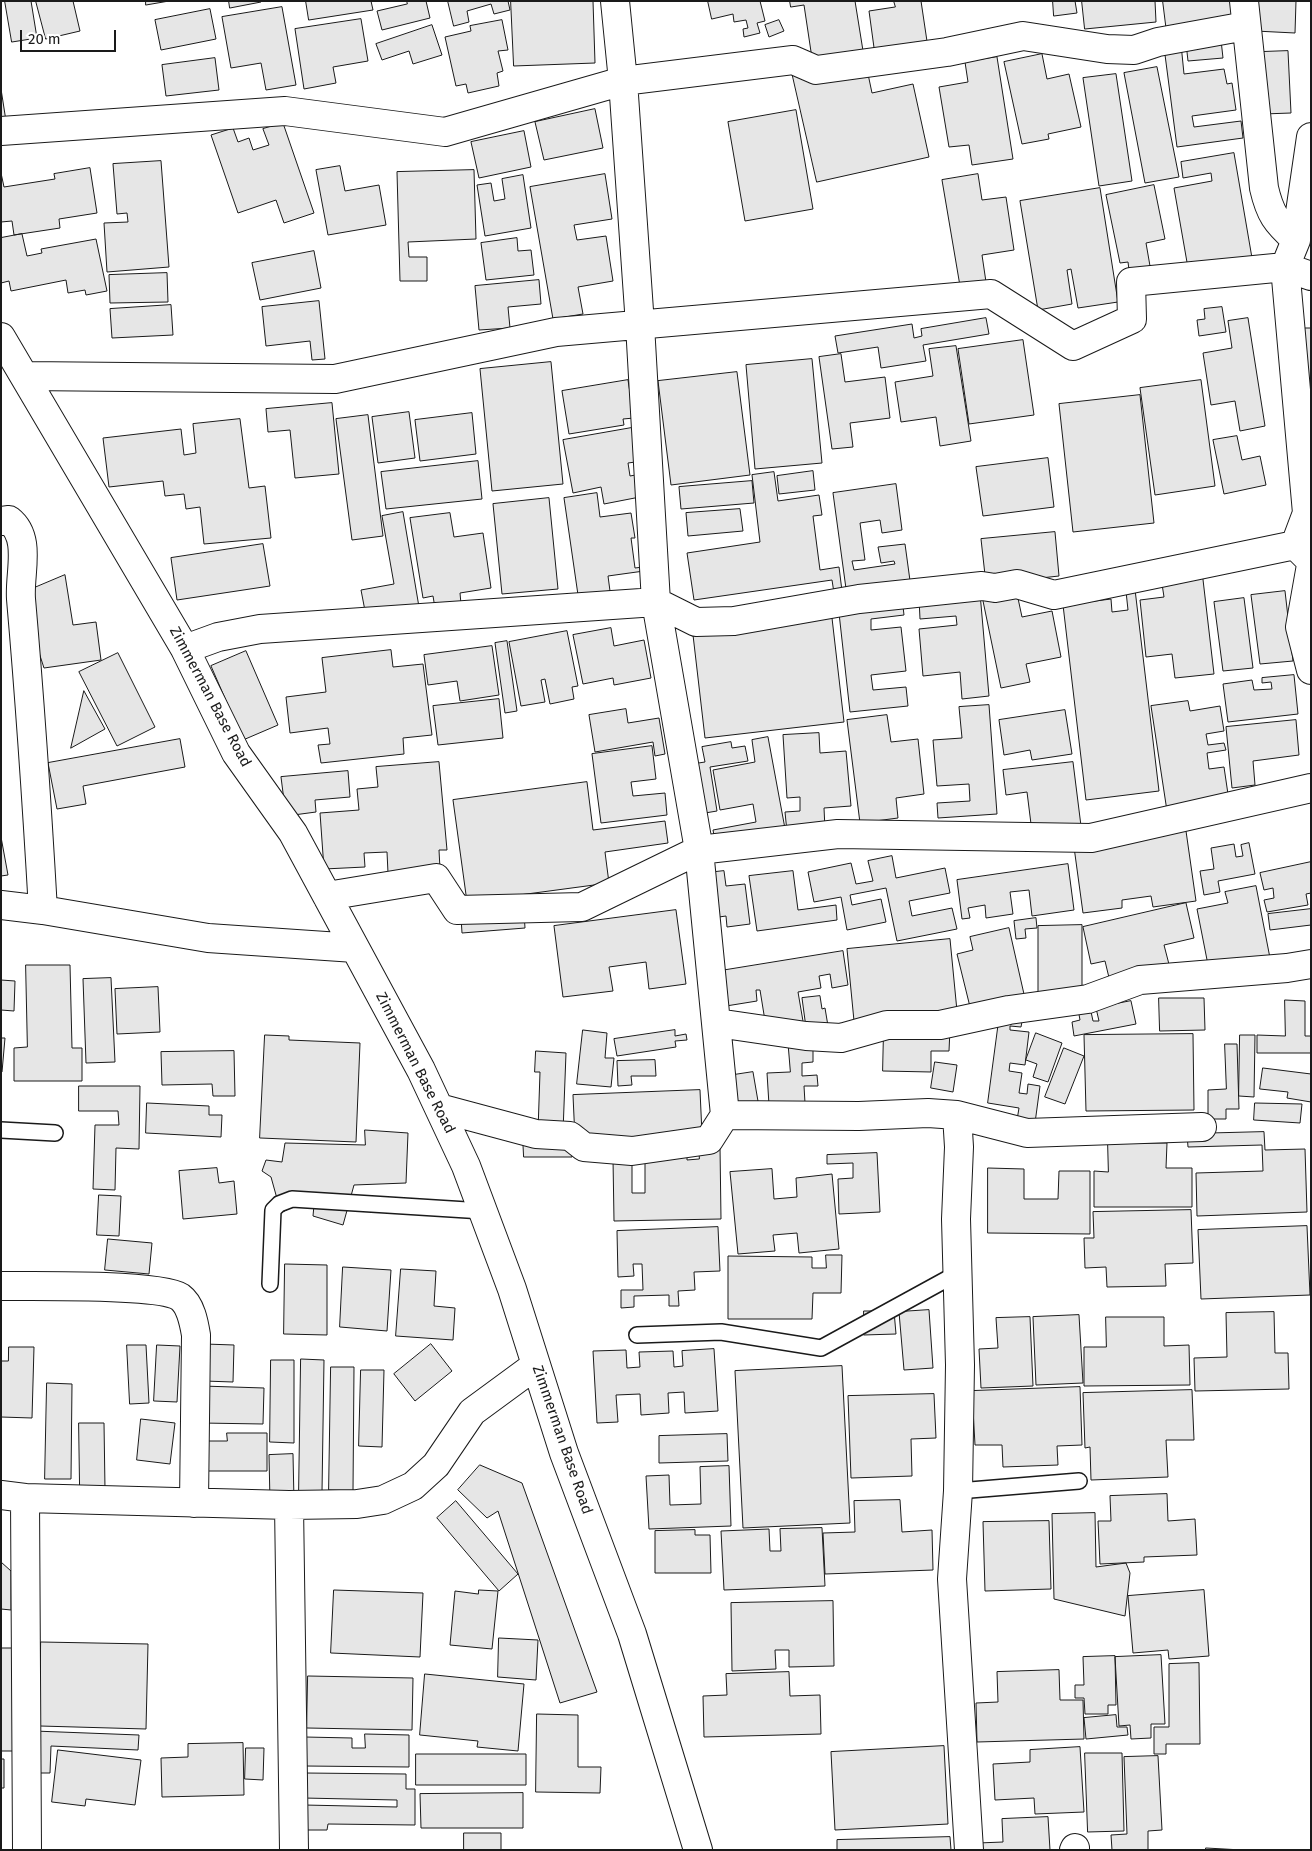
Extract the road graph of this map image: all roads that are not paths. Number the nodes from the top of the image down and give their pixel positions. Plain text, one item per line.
1 (615, 1) edge
2 (1245, 14) edge
3 (623, 81) junction
4 (1, 131) edge
5 (1311, 137) edge
6 (1296, 240) junction
7 (1285, 267) junction
8 (1311, 276) edge
9 (640, 324) junction
10 (1, 336) edge
11 (25, 376) junction
12 (1309, 513) edge
13 (1, 521) edge
14 (1305, 557) edge
15 (656, 602) junction
16 (185, 649) junction
17 (1311, 670) edge
18 (1311, 788) edge
19 (699, 850) junction
20 (327, 896) junction
21 (1, 905) edge
22 (43, 910) junction
23 (355, 948) junction
24 (1311, 964) edge
25 (717, 1023) junction
26 (440, 1108) junction
27 (725, 1115) junction
28 (957, 1115) junction
29 (1202, 1127) dead end
30 (1, 1130) edge
31 (55, 1133) dead end
32 (483, 1211) junction
33 (958, 1273) junction
34 (270, 1284) dead end
35 (1, 1286) edge
36 (637, 1335) dead end
37 (536, 1365) junction
38 (1079, 1481) dead end
39 (958, 1491) junction
40 (13, 1497) edge
41 (194, 1503) junction
42 (289, 1505) junction
43 (27, 1850) edge
44 (294, 1850) edge
45 (698, 1850) edge
46 (969, 1850) edge

1 - 3 street
2 - 3 street
2 - 6 street
3 - 4 street
3 - 9 street
5 - 6 street
6 - 7 street
7 - 8 street
7 - 9 street
7 - 12 street
9 - 11 street
9 - 15 street
10 - 11 street, Zimmerman Base Road
11 - 16 street, Zimmerman Base Road
12 - 14 street
13 - 22 street
14 - 15 street
14 - 17 street
15 - 16 street
15 - 19 street
16 - 20 street, Zimmerman Base Road
18 - 19 street
19 - 20 street
19 - 25 street
20 - 23 street, Zimmerman Base Road
21 - 22 street
22 - 23 street
23 - 26 street, Zimmerman Base Road
24 - 25 street
25 - 27 street
26 - 27 street
26 - 32 street, Zimmerman Base Road
27 - 28 street
28 - 29 street
28 - 33 street
30 - 31 lane
32 - 34 lane
32 - 37 street, Zimmerman Base Road
33 - 36 lane
33 - 39 street
35 - 41 street
37 - 42 street
37 - 45 street, Zimmerman Base Road
38 - 39 lane
39 - 46 street
40 - 41 street
40 - 43 street
41 - 42 street
42 - 44 street

